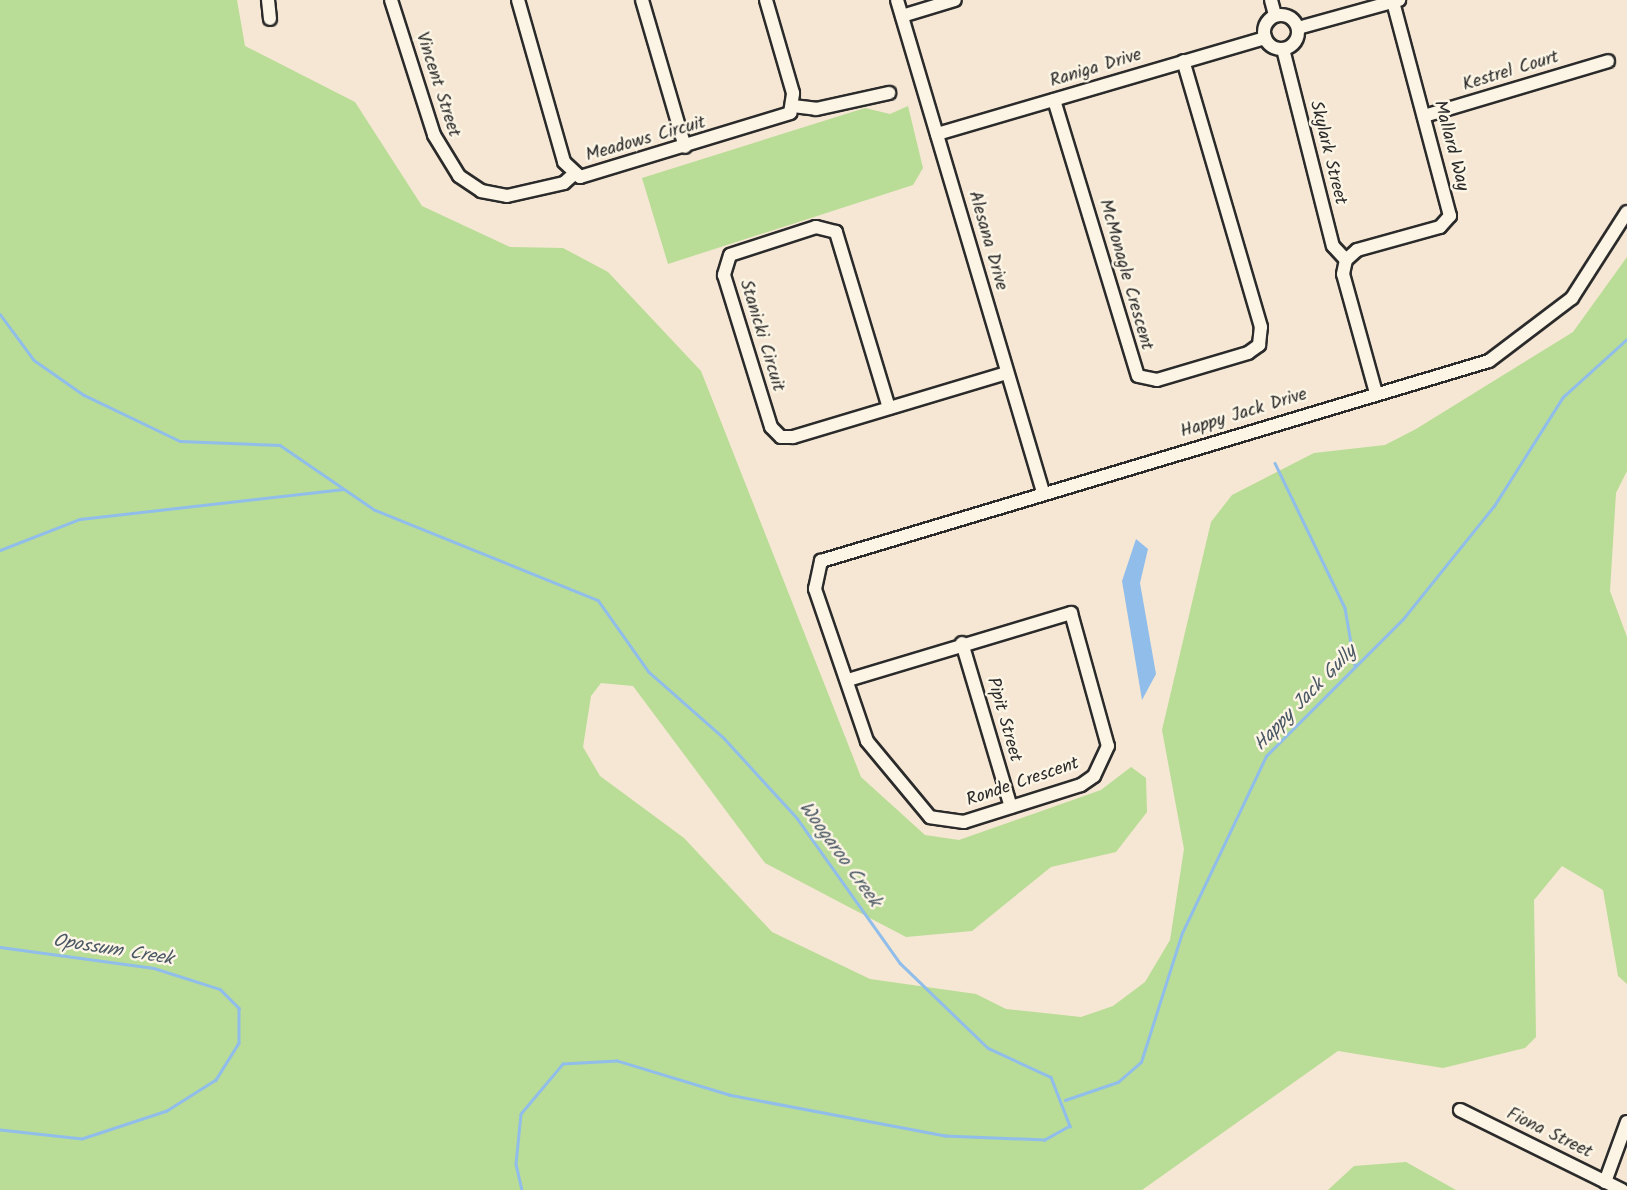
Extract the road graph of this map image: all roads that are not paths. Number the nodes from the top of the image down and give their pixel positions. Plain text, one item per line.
1 (268, 0) edge
2 (391, 0) edge
3 (518, 0) edge
4 (642, 0) edge
5 (766, 0) edge
6 (897, 0) edge
7 (955, 0) edge
8 (1272, 0) edge
9 (1396, 1) edge
10 (1275, 15) junction
11 (902, 16) junction
12 (270, 19) dead end
13 (1298, 27) junction
14 (1265, 38) junction
15 (1283, 49) junction
16 (1184, 61) junction
17 (1608, 61) dead end
18 (889, 93) dead end
19 (1054, 100) junction
20 (793, 106) junction
21 (1424, 116) junction
22 (937, 134) junction
23 (685, 147) junction
24 (574, 174) junction
25 (1627, 212) edge
26 (1346, 260) junction
27 (1007, 373) junction
28 (1376, 393) junction
29 (889, 408) junction
30 (1042, 492) junction
31 (816, 569) joint
32 (962, 643) junction
33 (848, 680) junction
34 (1011, 807) junction
35 (1460, 1110) dead end
36 (1627, 1122) edge
37 (1605, 1182) junction
38 (1622, 1190) edge

1 - 12 street
2 - 24 street, Vincent Street
3 - 24 street, Meadows Circuit
4 - 23 street
5 - 20 street
6 - 11 street, Alesana Drive
7 - 11 street
8 - 10 street
9 - 13 street
9 - 21 street, Mallard Way
10 - 13 street
10 - 14 street
11 - 22 street, Alesana Drive
13 - 15 street
14 - 15 street
14 - 16 street, Raniga Drive
15 - 26 street, Skylark Street
16 - 19 street, Raniga Drive
16 - 19 street, McMonagle Crescent
17 - 21 street, Kestrel Court
18 - 20 street
19 - 22 street, Raniga Drive
20 - 23 street, Meadows Circuit
21 - 26 street, Mallard Way
22 - 27 street, Alesana Drive
23 - 24 street, Meadows Circuit
25 - 28 street, Happy Jack Drive
26 - 28 street
27 - 29 street, Stanicki Circuit
27 - 30 street, Alesana Drive
28 - 30 street, Happy Jack Drive
29 - 29 street, Stanicki Circuit
30 - 31 street, Happy Jack Drive
31 - 33 street, Ronde Crescent
32 - 33 street, Ronde Crescent
32 - 34 street, Pipit Street
32 - 34 street, Ronde Crescent
33 - 34 street, Ronde Crescent
35 - 37 street, Fiona Street
36 - 37 street
37 - 38 street, Fiona Street

